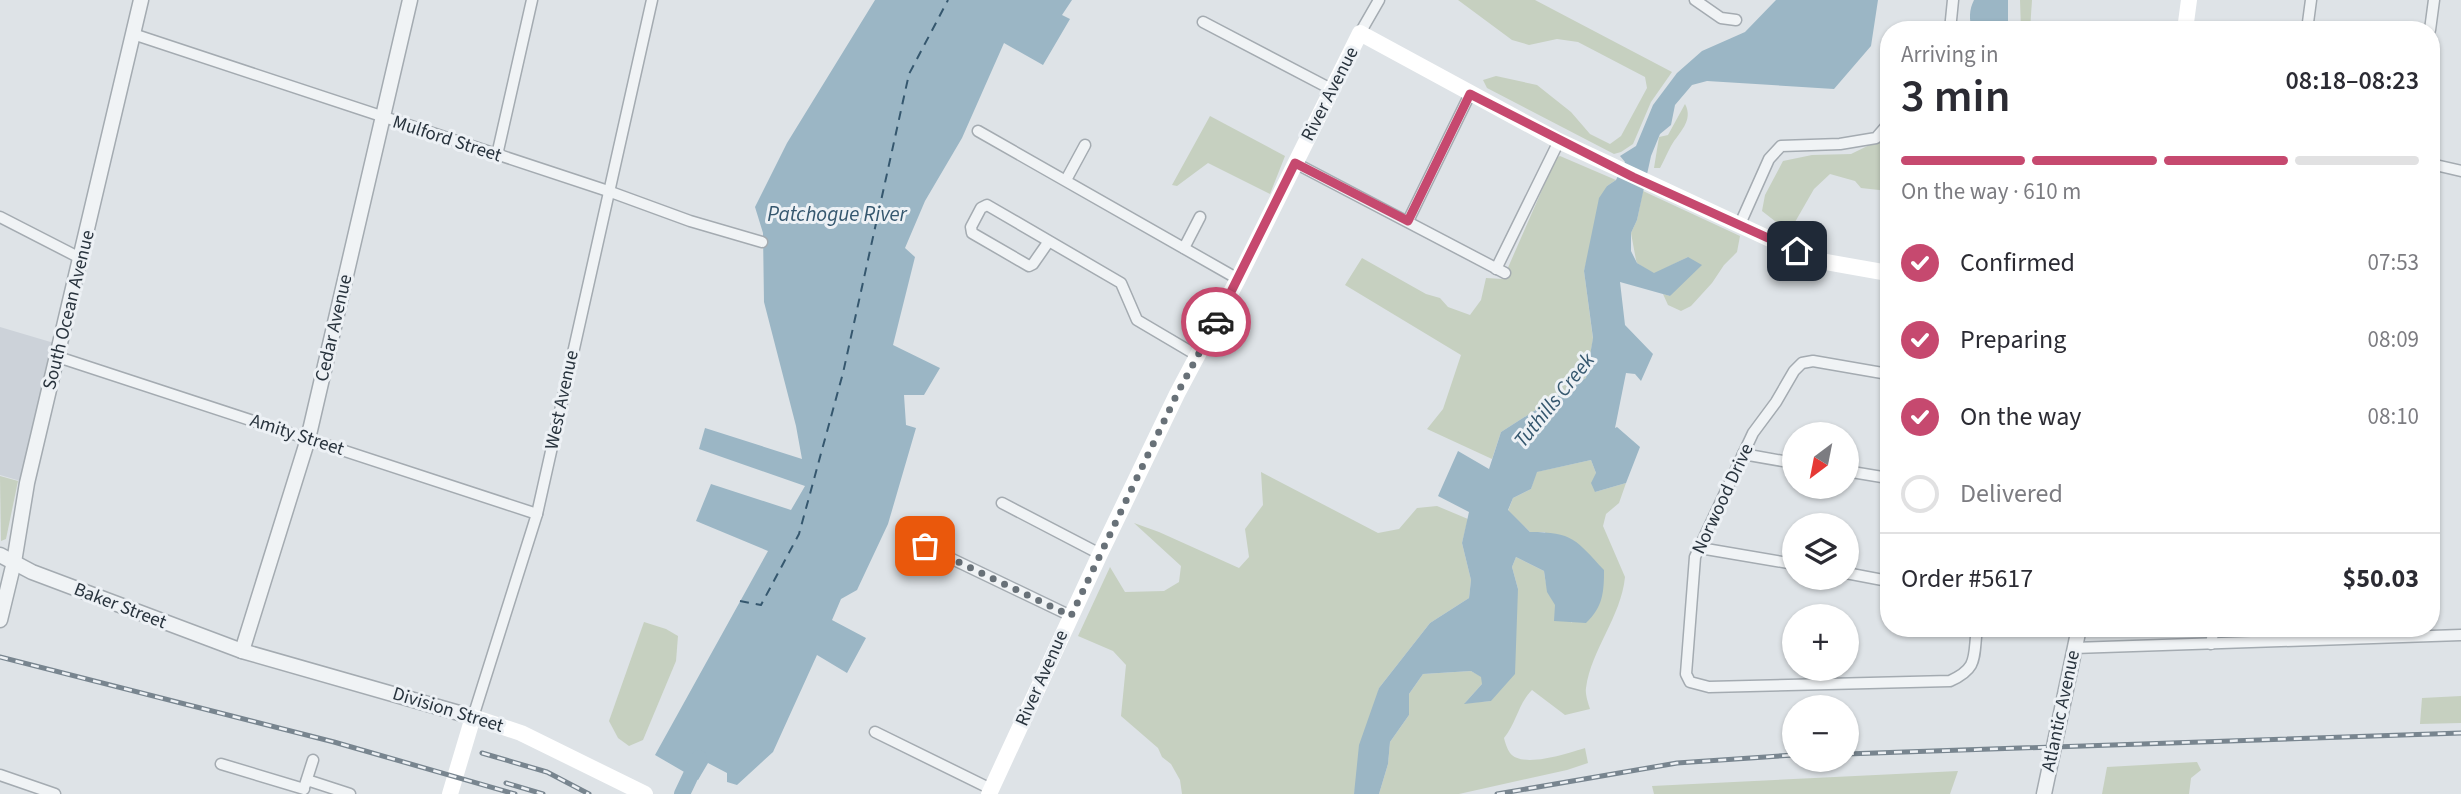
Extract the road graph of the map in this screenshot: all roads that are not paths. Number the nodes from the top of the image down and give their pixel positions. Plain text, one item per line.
1 (141, 0) edge
2 (410, 0) edge
3 (532, 0) edge
4 (652, 0) edge
5 (1695, 0) edge
6 (1953, 0) edge
7 (2189, 0) edge
8 (2311, 0) edge
9 (2434, 0) edge
10 (1376, 1) edge
11 (1736, 20) dead end
12 (1951, 21) edge
13 (2186, 21) edge
14 (2308, 21) edge
15 (2431, 21) edge
16 (1203, 22) dead end
17 (1360, 33) junction
18 (134, 34) junction
19 (1331, 89) junction
20 (1470, 94) junction
21 (384, 118) junction
22 (978, 131) dead end
23 (1880, 133) edge
24 (1559, 141) junction
25 (1085, 145) dead end
26 (497, 155) junction
27 (1295, 163) junction
28 (2440, 166) edge
29 (2461, 170) edge
30 (1066, 180) junction
31 (608, 191) junction
32 (0, 217) edge
33 (1200, 217) dead end
34 (1408, 221) junction
35 (1740, 224) junction
36 (1049, 241) junction
37 (762, 242) dead end
38 (1184, 248) junction
39 (82, 258) junction
40 (1880, 272) edge
41 (1238, 279) junction
42 (58, 356) junction
43 (1198, 356) junction
44 (1880, 373) edge
45 (308, 439) junction
46 (1744, 454) junction
47 (1782, 461) edge
48 (1859, 473) edge
49 (1880, 477) edge
50 (1002, 503) dead end
51 (537, 514) junction
52 (925, 546) dead end
53 (1700, 548) junction
54 (1100, 554) junction
55 (0, 555) edge
56 (14, 562) junction
57 (1782, 562) edge
58 (1859, 575) edge
59 (1880, 579) edge
60 (1071, 616) junction
61 (0, 620) edge
62 (2440, 635) edge
63 (2461, 635) edge
64 (1976, 637) edge
65 (2077, 637) edge
66 (2212, 637) edge
67 (2296, 637) edge
68 (2211, 644) junction
69 (2074, 648) junction
70 (242, 651) junction
71 (473, 717) junction
72 (875, 732) dead end
73 (313, 760) dead end
74 (221, 764) dead end
75 (0, 775) edge
76 (304, 788) edge
77 (990, 791) edge
78 (55, 794) edge
79 (349, 794) edge
80 (450, 794) edge
81 (645, 794) edge
82 (2044, 794) edge

1 - 18 street, South Ocean Avenue
2 - 21 street, Cedar Avenue
3 - 26 street
4 - 31 street, West Avenue
5 - 11 street
6 - 12 street
7 - 13 main road
8 - 14 street
9 - 15 street
10 - 17 street, River Avenue
16 - 19 street
17 - 19 main road, River Avenue
17 - 20 main road
18 - 21 street, Mulford Street
18 - 39 street, South Ocean Avenue
19 - 27 main road, River Avenue
20 - 24 main road
20 - 34 street
21 - 26 street, Mulford Street
21 - 45 street, Cedar Avenue
22 - 30 street
23 - 35 street
24 - 34 street
24 - 35 main road
25 - 30 street
26 - 31 street, Mulford Street
27 - 34 street
27 - 41 main road, River Avenue
28 - 29 street
30 - 38 street
31 - 37 street, Mulford Street
31 - 51 street, West Avenue
32 - 39 street
33 - 38 street
35 - 40 main road
36 - 36 street
36 - 43 street
38 - 41 street
39 - 42 street, South Ocean Avenue
41 - 43 main road, River Avenue
42 - 45 street, Amity Street
42 - 56 street, South Ocean Avenue
43 - 54 main road, River Avenue
44 - 46 street, Norwood Drive
45 - 51 street, Amity Street
45 - 70 street, Cedar Avenue
46 - 47 street
46 - 53 street, Norwood Drive
48 - 49 street
50 - 54 street
51 - 71 street, West Avenue
52 - 60 street
53 - 57 street
53 - 64 street, Norwood Drive
54 - 60 main road, River Avenue
55 - 56 street, Baker Street
56 - 61 street, South Ocean Avenue
56 - 70 street, Baker Street
58 - 59 street
60 - 77 main road, River Avenue
62 - 63 street
65 - 69 street, Atlantic Avenue
66 - 68 street
67 - 68 street
68 - 69 street
69 - 82 street, Atlantic Avenue
70 - 71 street, Division Street
71 - 80 main road, West Avenue
71 - 81 main road, Division Street
72 - 77 street
73 - 76 street
74 - 76 street
75 - 78 street
76 - 79 street

